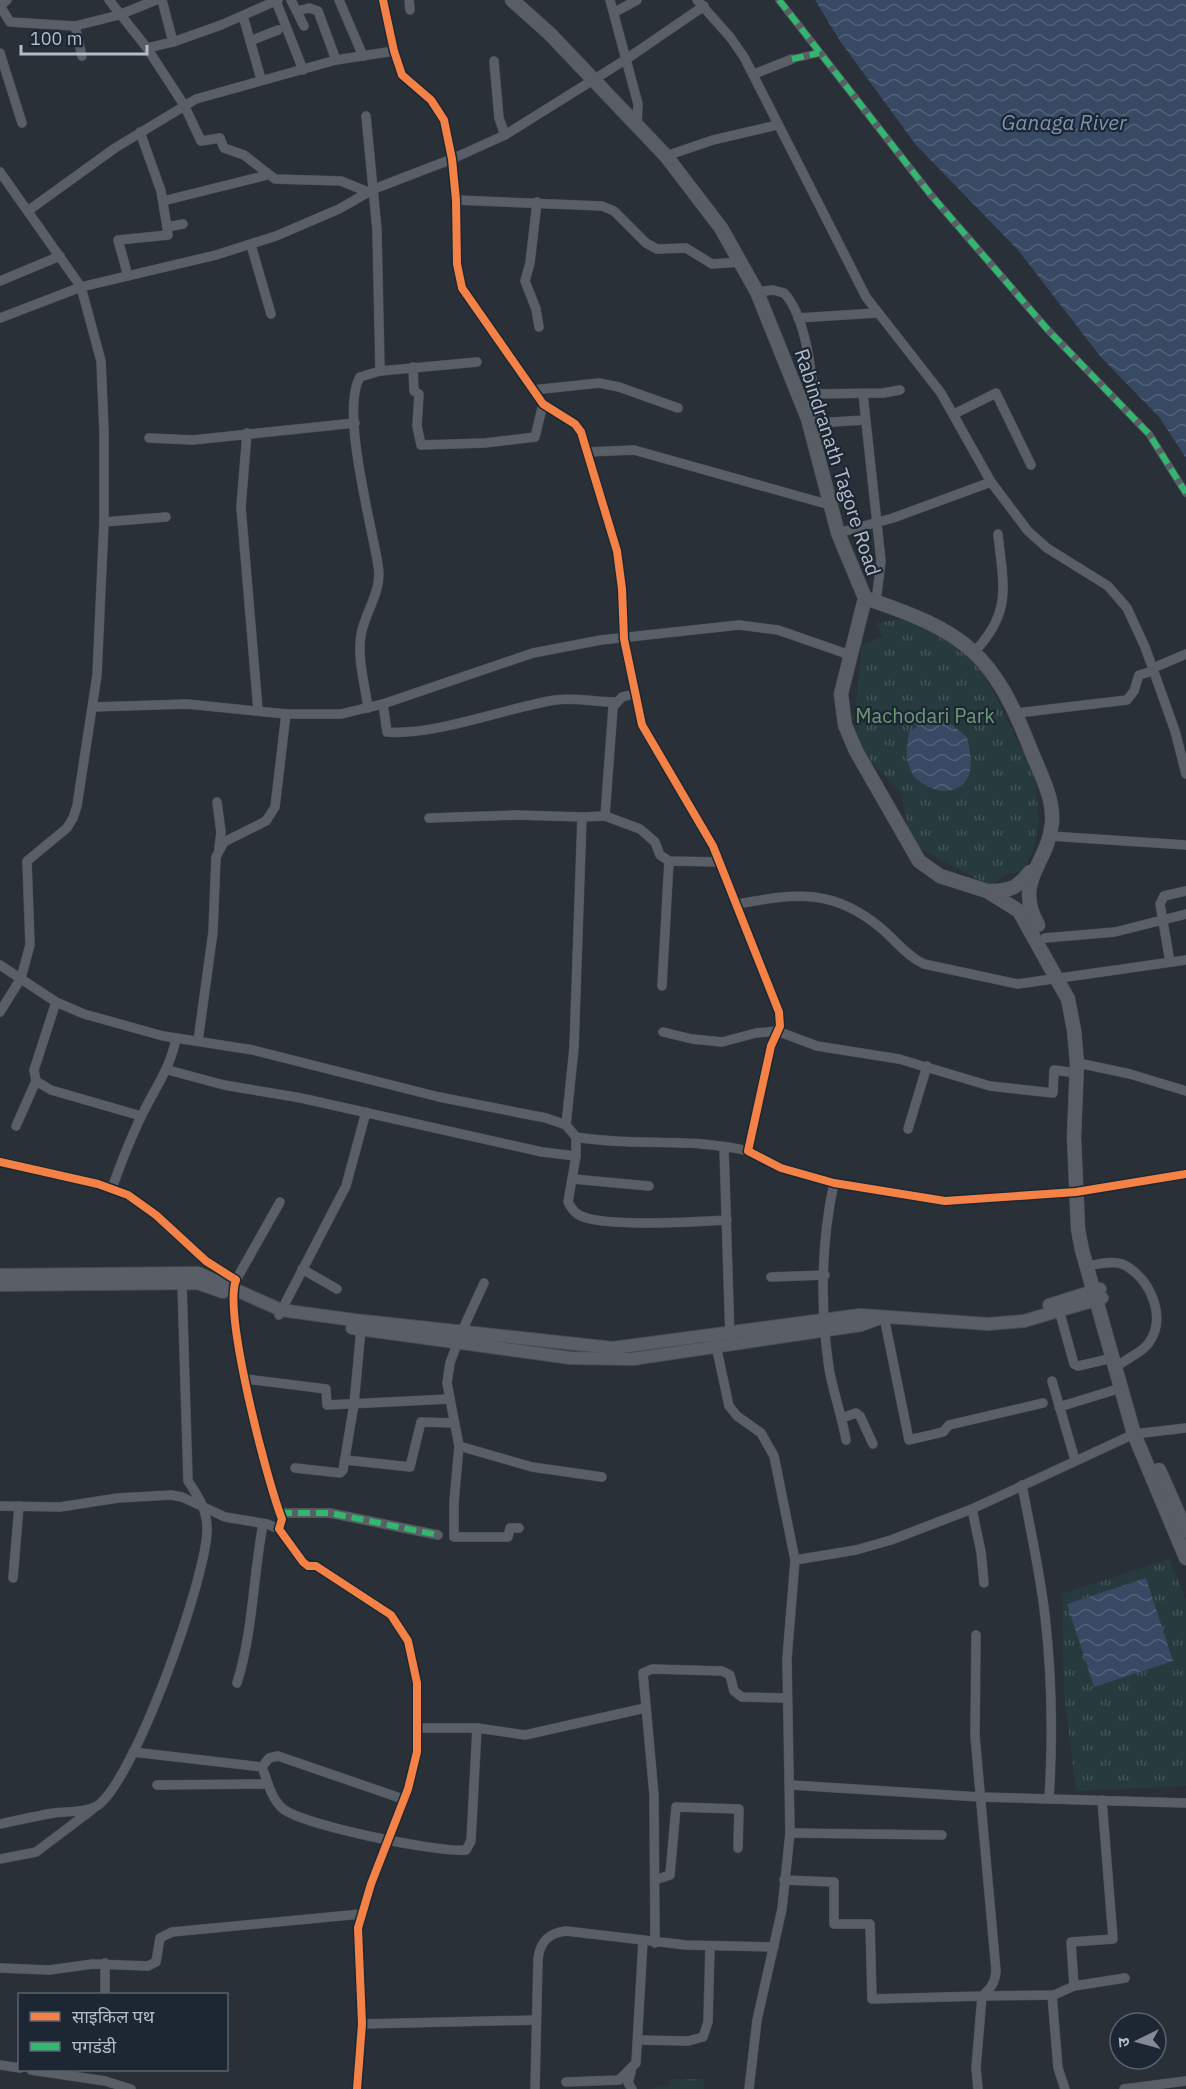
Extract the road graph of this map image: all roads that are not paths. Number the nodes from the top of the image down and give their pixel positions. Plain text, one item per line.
1 (7, 0) edge
2 (109, 0) edge
3 (156, 0) edge
4 (162, 0) edge
5 (291, 0) edge
6 (339, 0) edge
7 (383, 0) edge
8 (512, 0) edge
9 (610, 0) edge
10 (637, 0) edge
11 (780, 0) edge
12 (277, 1) edge
13 (700, 3) edge
14 (297, 11) junction
15 (615, 12) junction
16 (119, 15) junction
17 (243, 15) junction
18 (75, 26) junction
19 (304, 26) dead end
20 (278, 30) dead end
21 (250, 41) junction
22 (173, 42) junction
23 (147, 48) junction
24 (394, 51) junction
25 (0, 53) edge
26 (819, 53) junction
27 (82, 56) dead end
28 (363, 56) junction
29 (792, 59) joint
30 (336, 60) junction
31 (625, 60) junction
32 (494, 61) dead end
33 (303, 70) junction
34 (754, 74) junction
35 (261, 79) junction
36 (595, 80) junction
37 (184, 105) junction
38 (366, 116) dead end
39 (22, 123) dead end
40 (637, 125) junction
41 (777, 125) junction
42 (140, 132) junction
43 (506, 135) junction
44 (666, 156) junction
45 (452, 159) junction
46 (0, 172) edge
47 (268, 175) junction
48 (371, 191) junction
49 (456, 200) junction
50 (163, 201) junction
51 (537, 202) junction
52 (29, 210) junction
53 (183, 224) dead end
54 (167, 227) junction
55 (251, 245) junction
56 (60, 256) junction
57 (741, 262) junction
58 (128, 276) junction
59 (0, 281) edge
60 (81, 288) junction
61 (757, 292) junction
62 (876, 313) junction
63 (271, 314) dead end
64 (0, 318) edge
65 (798, 318) junction
66 (539, 327) dead end
67 (477, 362) dead end
68 (413, 367) junction
69 (380, 371) junction
70 (533, 390) junction
71 (900, 390) dead end
72 (812, 394) junction
73 (863, 394) junction
74 (543, 404) junction
75 (678, 408) dead end
76 (954, 414) junction
77 (865, 420) junction
78 (355, 423) junction
79 (816, 423) junction
80 (247, 433) junction
81 (149, 438) dead end
82 (588, 452) junction
83 (818, 453) junction
84 (1030, 465) dead end
85 (991, 482) junction
86 (1186, 493) edge
87 (830, 505) junction
88 (166, 517) dead end
89 (104, 522) junction
90 (876, 523) junction
91 (837, 533) junction
92 (998, 534) dead end
93 (870, 600) junction
94 (624, 639) junction
95 (975, 651) junction
96 (1186, 654) edge
97 (850, 655) junction
98 (1153, 669) junction
99 (634, 694) junction
100 (615, 702) junction
101 (383, 704) junction
102 (93, 707) junction
103 (368, 708) junction
104 (258, 710) junction
105 (1017, 713) junction
106 (286, 714) junction
107 (1186, 774) edge
108 (217, 802) dead end
109 (605, 816) junction
110 (582, 817) junction
111 (429, 818) dead end
112 (1050, 836) junction
113 (1186, 845) edge
114 (219, 850) junction
115 (669, 861) junction
116 (720, 862) junction
117 (1036, 866) junction
118 (987, 891) junction
119 (1186, 891) edge
120 (738, 904) junction
121 (1186, 914) edge
122 (1162, 918) junction
123 (1046, 938) junction
124 (1186, 960) edge
125 (1170, 962) junction
126 (0, 965) edge
127 (1062, 977) junction
128 (21, 978) junction
129 (662, 986) dead end
130 (56, 1002) junction
131 (0, 1012) edge
132 (777, 1031) junction
133 (663, 1032) dead end
134 (176, 1038) junction
135 (198, 1041) junction
136 (927, 1066) junction
137 (1079, 1069) junction
138 (168, 1070) junction
139 (36, 1082) junction
140 (1186, 1091) edge
141 (366, 1112) junction
142 (141, 1116) junction
143 (566, 1125) junction
144 (16, 1126) dead end
145 (908, 1129) dead end
146 (576, 1137) junction
147 (724, 1147) junction
148 (748, 1151) junction
149 (576, 1156) junction
150 (0, 1162) edge
151 (1186, 1174) edge
152 (573, 1179) junction
153 (834, 1183) junction
154 (649, 1186) dead end
155 (112, 1188) junction
156 (1080, 1191) junction
157 (280, 1202) dead end
158 (727, 1221) junction
159 (1092, 1265) junction
160 (302, 1269) junction
161 (0, 1275) edge
162 (825, 1275) junction
163 (771, 1276) dead end
164 (484, 1283) dead end
165 (182, 1284) junction
166 (0, 1285) edge
167 (336, 1288) dead end
168 (234, 1289) junction
169 (1097, 1295) junction
170 (1059, 1310) junction
171 (280, 1313) junction
172 (884, 1317) junction
173 (1006, 1322) junction
174 (824, 1325) junction
175 (361, 1329) junction
176 (460, 1337) junction
177 (730, 1338) junction
178 (715, 1340) junction
179 (1117, 1360) junction
180 (246, 1379) junction
181 (1052, 1381) dead end
182 (1121, 1388) junction
183 (450, 1399) junction
184 (1043, 1403) dead end
185 (354, 1404) junction
186 (1059, 1407) junction
187 (842, 1418) junction
188 (454, 1423) junction
189 (1186, 1428) edge
190 (1138, 1434) junction
191 (846, 1440) dead end
192 (873, 1444) dead end
193 (459, 1446) junction
194 (346, 1460) junction
195 (1075, 1460) junction
196 (295, 1468) dead end
197 (602, 1477) dead end
198 (1022, 1485) junction
199 (0, 1506) edge
200 (19, 1506) junction
201 (204, 1507) junction
202 (972, 1509) junction
203 (280, 1513) junction
204 (263, 1524) junction
205 (519, 1528) dead end
206 (279, 1529) junction
207 (1186, 1531) edge
208 (438, 1535) dead end
209 (1186, 1558) edge
210 (795, 1560) junction
211 (13, 1578) dead end
212 (984, 1583) dead end
213 (976, 1635) dead end
214 (237, 1683) dead end
215 (787, 1698) junction
216 (645, 1708) junction
217 (418, 1728) junction
218 (477, 1728) junction
219 (133, 1752) junction
220 (262, 1767) junction
221 (268, 1784) junction
222 (157, 1785) dead end
223 (790, 1785) junction
224 (980, 1797) junction
225 (403, 1799) junction
226 (1049, 1799) junction
227 (1102, 1800) junction
228 (1186, 1803) edge
229 (95, 1808) junction
230 (0, 1824) edge
231 (790, 1833) junction
232 (942, 1834) dead end
233 (387, 1841) junction
234 (738, 1848) dead end
235 (0, 1859) edge
236 (655, 1880) junction
237 (784, 1880) junction
238 (361, 1914) junction
239 (643, 1941) junction
240 (655, 1943) junction
241 (711, 1946) junction
242 (774, 1947) junction
243 (105, 1963) junction
244 (0, 1968) edge
245 (1125, 1978) dead end
246 (1074, 1986) junction
247 (105, 1993) edge
248 (1052, 1995) junction
249 (982, 1996) junction
250 (536, 2020) junction
251 (362, 2024) junction
252 (638, 2040) junction
253 (0, 2065) edge
254 (18, 2068) edge
255 (631, 2069) junction
256 (38, 2071) edge
257 (105, 2071) edge
258 (85, 2078) junction
259 (105, 2081) junction
260 (1186, 2081) edge
261 (566, 2082) dead end
262 (83, 2089) edge
263 (130, 2089) edge
264 (357, 2089) edge
265 (535, 2089) edge
266 (632, 2089) edge
267 (749, 2089) edge
268 (978, 2089) edge
269 (1065, 2089) edge
270 (1124, 2089) edge

1 - 18 street
2 - 16 street
3 - 16 street
4 - 22 street
5 - 14 street
6 - 28 street
7 - 24 street
8 - 36 main road, Rabindranath Tagore Road
9 - 15 street
10 - 15 street
11 - 26 street
12 - 17 street
12 - 33 street
13 - 31 street
13 - 34 street
14 - 19 street
14 - 30 street
15 - 31 street
16 - 18 street
16 - 23 street
17 - 21 street
17 - 22 street
18 - 27 street
20 - 21 street
21 - 35 street
22 - 23 street
23 - 37 street
24 - 28 street
24 - 45 street
25 - 39 street
26 - 29 street
26 - 86 street
28 - 30 street
29 - 34 street
30 - 33 street
31 - 36 street
31 - 40 street
32 - 43 street
33 - 35 street
34 - 41 street
35 - 37 street
36 - 40 main road, Rabindranath Tagore Road
36 - 43 street
37 - 42 street
37 - 47 street
38 - 48 street
40 - 44 main road, Rabindranath Tagore Road
41 - 44 street
41 - 62 street
42 - 50 street
42 - 52 street
43 - 45 street
44 - 57 main road, Rabindranath Tagore Road
45 - 48 street
45 - 49 street
46 - 52 street
47 - 48 street
47 - 50 street
48 - 55 street
48 - 69 street
49 - 51 street
49 - 70 street
50 - 54 street
51 - 57 street
51 - 66 street
52 - 56 street
53 - 54 street
54 - 58 street
55 - 58 street
55 - 63 street
56 - 59 street
56 - 60 street
57 - 61 main road, Rabindranath Tagore Road
58 - 60 street
60 - 64 street
60 - 89 street
61 - 65 street
61 - 83 main road, Rabindranath Tagore Road
62 - 65 street
62 - 76 street
65 - 72 street
67 - 68 street
68 - 69 street
68 - 74 street
69 - 78 street
70 - 74 street
70 - 75 street
71 - 73 street
72 - 73 street
72 - 79 street
73 - 77 street
74 - 82 street
76 - 84 street
76 - 85 street
77 - 79 street
77 - 90 street
78 - 80 street
78 - 103 street
79 - 83 street
80 - 81 street
80 - 104 street
82 - 87 street
82 - 94 street
83 - 87 main road, Rabindranath Tagore Road
85 - 90 street
85 - 98 street
87 - 91 main road, Rabindranath Tagore Road
88 - 89 street
89 - 102 street
90 - 91 street
90 - 93 street
91 - 93 main road, Rabindranath Tagore Road
92 - 95 street
93 - 95 main road, Rabindranath Tagore Road
93 - 97 main road, Rabindranath Tagore Road
94 - 97 street
94 - 99 street
94 - 101 street
95 - 105 main road, Rabindranath Tagore Road
96 - 98 street
97 - 118 main road, Rabindranath Tagore Road
98 - 105 street
98 - 107 street
99 - 100 street
99 - 116 street
100 - 101 street
100 - 109 street
101 - 103 street
102 - 104 street
102 - 128 street
103 - 106 street
104 - 106 street
105 - 112 main road, Rabindranath Tagore Road
106 - 114 street
108 - 114 street
109 - 110 street
109 - 115 street
110 - 111 street
110 - 143 street
112 - 113 street
112 - 117 main road, Rabindranath Tagore Road
114 - 135 street
115 - 116 street
115 - 129 street
116 - 120 street
117 - 118 main road
117 - 123 main road, Rabindranath Tagore Road
118 - 127 main road, Rabindranath Tagore Road
119 - 122 street
120 - 127 street
120 - 132 street
121 - 122 street
122 - 123 street
122 - 125 street
123 - 127 main road, Rabindranath Tagore Road
124 - 125 street
125 - 127 street
126 - 128 street
127 - 137 main road, Rabindranath Tagore Road
128 - 130 street
128 - 131 street
130 - 134 street
130 - 139 street
132 - 133 street
132 - 136 street
132 - 148 street
134 - 135 street
134 - 138 street
135 - 143 street
136 - 137 street
136 - 145 street
137 - 140 street
137 - 156 main road, Rabindranath Tagore Road
138 - 141 street
138 - 142 street
139 - 142 street
139 - 144 street
141 - 149 street
141 - 160 street
142 - 155 street
143 - 146 street
146 - 147 street
146 - 149 street
147 - 148 street
147 - 158 street
148 - 153 street
149 - 152 street
150 - 155 street
151 - 156 street
152 - 154 street
152 - 158 street
153 - 156 street
153 - 162 street
155 - 168 street
156 - 159 main road, Rabindranath Tagore Road
156 - 169 main road, Rabindranath Tagore Road
157 - 168 street
158 - 177 street
159 - 169 main road, Rabindranath Tagore Road
159 - 179 street
160 - 167 street
160 - 171 street
161 - 168 street
162 - 163 street
162 - 174 street
164 - 176 street
165 - 166 street
165 - 168 street
165 - 201 street
168 - 171 street
168 - 180 street
169 - 170 street
169 - 173 street
169 - 179 main road, Rabindranath Tagore Road
170 - 173 street
170 - 179 street
171 - 175 street
171 - 176 street
172 - 173 street
172 - 174 street
172 - 184 street
174 - 177 street
174 - 187 street
175 - 176 street
175 - 185 street
176 - 178 street
176 - 183 street
177 - 178 street
178 - 210 street
179 - 182 main road, Rabindranath Tagore Road
179 - 190 main road, Rabindranath Tagore Road
180 - 185 street
180 - 203 street
181 - 186 street
182 - 186 street
182 - 190 main road, Rabindranath Tagore Road
183 - 185 street
183 - 188 street
185 - 194 street
186 - 195 street
187 - 191 street
187 - 192 street
188 - 193 street
188 - 194 street
189 - 190 street
190 - 195 street
190 - 207 main road, Rabindranath Tagore Road
190 - 209 main road, Rabindranath Tagore Road
193 - 197 street
193 - 205 street
194 - 196 street
195 - 198 street
198 - 202 street
198 - 226 street
199 - 200 street
200 - 201 street
200 - 211 street
201 - 204 street
201 - 219 street
202 - 210 street
202 - 212 street
203 - 206 street
203 - 208 street
204 - 206 street
204 - 214 street
206 - 217 street
210 - 215 street
213 - 224 street
215 - 216 street
215 - 223 street
216 - 218 street
216 - 236 street
217 - 218 street
217 - 225 street
218 - 233 street
219 - 220 street
219 - 229 street
220 - 221 street
220 - 225 street
221 - 222 street
221 - 233 street
223 - 224 street
223 - 231 street
224 - 226 street
224 - 249 street
225 - 233 street
226 - 227 street
227 - 228 street
227 - 246 street
229 - 230 street
229 - 235 street
231 - 232 street
231 - 237 street
233 - 238 street
234 - 236 street
236 - 240 street
237 - 242 street
237 - 249 street
238 - 243 street
238 - 251 street
239 - 240 street
239 - 250 street
239 - 252 street
240 - 241 street
241 - 242 street
241 - 252 street
242 - 267 street
243 - 244 street
243 - 247 street
245 - 246 street
246 - 248 street
248 - 249 street
248 - 269 street
249 - 268 street
250 - 251 street
250 - 265 street
251 - 264 street
252 - 255 street
253 - 254 street
255 - 261 street
255 - 266 street
256 - 258 street
257 - 259 street
258 - 259 street
258 - 262 street
259 - 263 street
260 - 270 street

